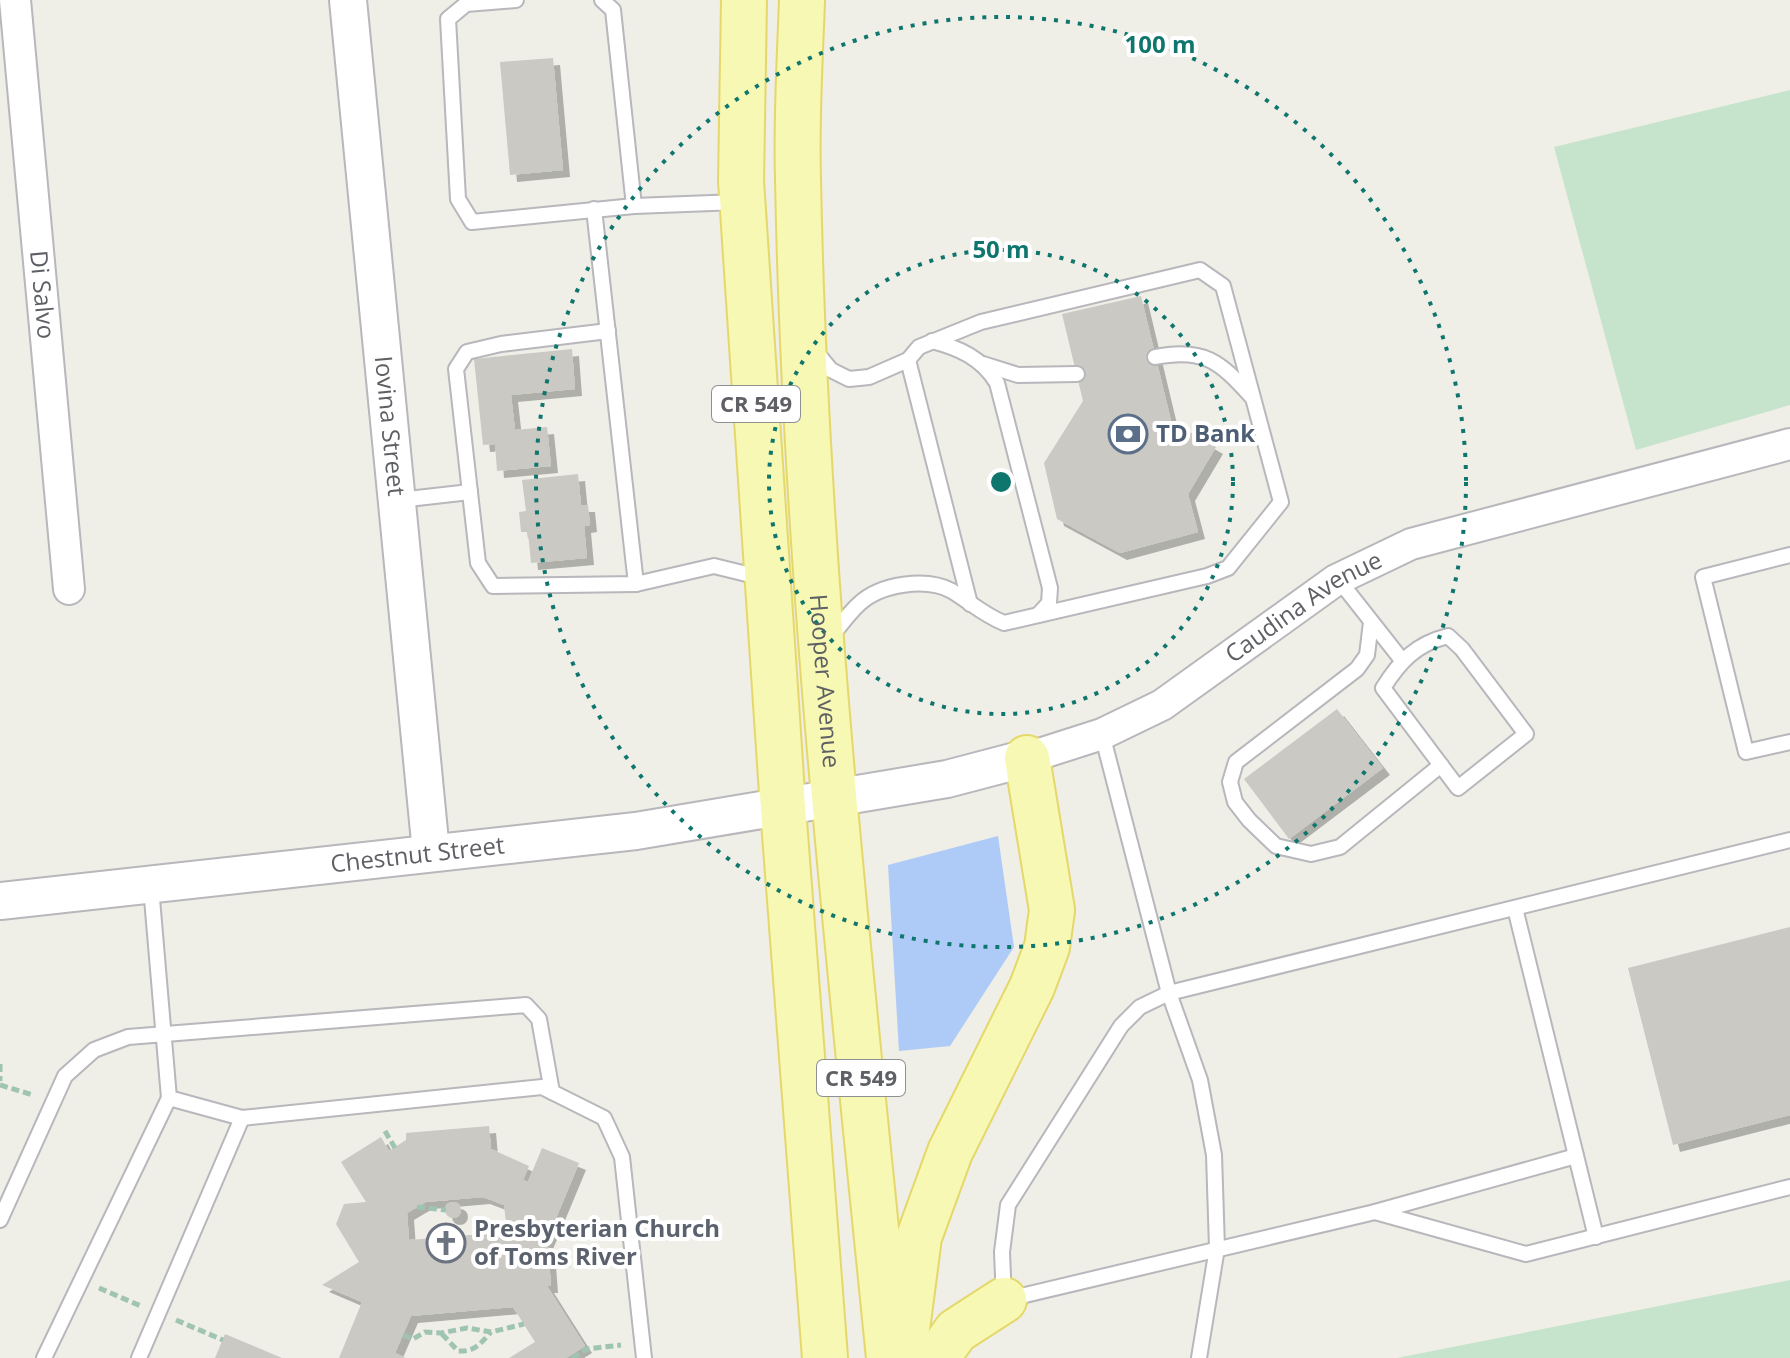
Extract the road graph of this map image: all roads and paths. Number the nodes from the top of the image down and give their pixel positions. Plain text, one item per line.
1 (15, 0) edge
2 (348, 0) edge
3 (516, 0) edge
4 (602, 0) edge
5 (744, 0) edge
6 (802, 0) edge
7 (743, 202) junction
8 (634, 206) junction
9 (594, 209) junction
10 (803, 324) junction
11 (608, 331) junction
12 (931, 341) junction
13 (1155, 357) dead end
14 (908, 360) junction
15 (983, 364) junction
16 (1077, 374) dead end
17 (1254, 399) junction
18 (1790, 444) edge
19 (470, 492) junction
20 (398, 500) junction
21 (1790, 555) edge
22 (767, 579) junction
23 (1338, 579) junction
24 (636, 584) junction
25 (69, 589) dead end
26 (970, 604) junction
27 (1037, 615) junction
28 (1371, 622) junction
29 (823, 647) junction
30 (1401, 659) junction
31 (1102, 734) junction
32 (1790, 742) edge
33 (1027, 758) junction
34 (1441, 765) junction
35 (833, 799) junction
36 (783, 808) junction
37 (1790, 840) edge
38 (431, 852) junction
39 (151, 887) junction
40 (0, 901) edge
41 (1515, 908) junction
42 (1169, 993) junction
43 (164, 1034) junction
44 (0, 1064) edge
45 (0, 1083) edge
46 (16, 1088) dead end
47 (552, 1092) junction
48 (169, 1098) junction
49 (242, 1118) junction
50 (385, 1131) dead end
51 (395, 1148) dead end
52 (1576, 1156) junction
53 (1790, 1187) edge
54 (417, 1207) dead end
55 (446, 1210) dead end
56 (1375, 1212) junction
57 (0, 1220) edge
58 (1596, 1237) junction
59 (1217, 1248) junction
60 (614, 1261) dead end
61 (550, 1266) dead end
62 (1004, 1300) junction
63 (524, 1324) dead end
64 (491, 1332) junction
65 (441, 1333) junction
66 (403, 1335) dead end
67 (621, 1345) dead end
68 (44, 1358) edge
69 (139, 1358) edge
70 (572, 1358) edge
71 (644, 1358) edge
72 (825, 1358) edge
73 (889, 1358) edge
74 (903, 1358) edge
75 (937, 1358) edge
76 (1199, 1358) edge

1 - 25 street, Di Salvo
2 - 20 street, Iovina Street
3 - 9 lane
4 - 8 lane
5 - 7 main road, Hooper Avenue / CR 549
6 - 10 main road, Hooper Avenue / CR 549
7 - 8 lane
7 - 22 main road, Hooper Avenue / CR 549
8 - 9 lane
9 - 11 lane
10 - 14 lane
10 - 29 main road, Hooper Avenue / CR 549
11 - 19 lane
11 - 24 lane
12 - 14 lane
12 - 15 lane
12 - 17 lane
13 - 17 lane
14 - 26 lane
15 - 16 lane
15 - 27 lane
17 - 27 lane
18 - 23 street, Caudina Avenue
19 - 20 lane
19 - 24 lane
20 - 38 street, Iovina Street
21 - 32 lane
22 - 24 lane
22 - 36 main road, Hooper Avenue / CR 549
23 - 28 lane
23 - 31 street, Caudina Avenue
26 - 27 lane
26 - 29 lane
28 - 30 lane
28 - 34 lane
29 - 35 main road, Hooper Avenue / CR 549
30 - 34 lane
30 - 34 lane
31 - 33 street, Caudina Avenue
31 - 42 lane
33 - 35 street, Caudina Avenue
33 - 74 main road
35 - 36 street, Chestnut Street
35 - 73 main road, Hooper Avenue / CR 549
36 - 38 street, Chestnut Street
36 - 72 main road, Hooper Avenue / CR 549
37 - 41 lane
38 - 39 street, Chestnut Street
39 - 40 street, Chestnut Street
39 - 43 lane
41 - 42 lane
41 - 52 lane
42 - 59 lane
42 - 62 lane
43 - 47 lane
43 - 48 lane
43 - 57 lane
44 - 45 path
45 - 46 path
47 - 49 lane
47 - 71 lane
48 - 49 lane
48 - 68 lane
49 - 69 lane
50 - 51 path
52 - 56 lane
52 - 58 lane
53 - 58 lane
54 - 55 path
56 - 58 lane
56 - 59 lane
59 - 62 lane
59 - 76 lane
60 - 61 path
62 - 75 main road
63 - 64 path
64 - 65 path
64 - 65 path
65 - 66 path
67 - 70 path

